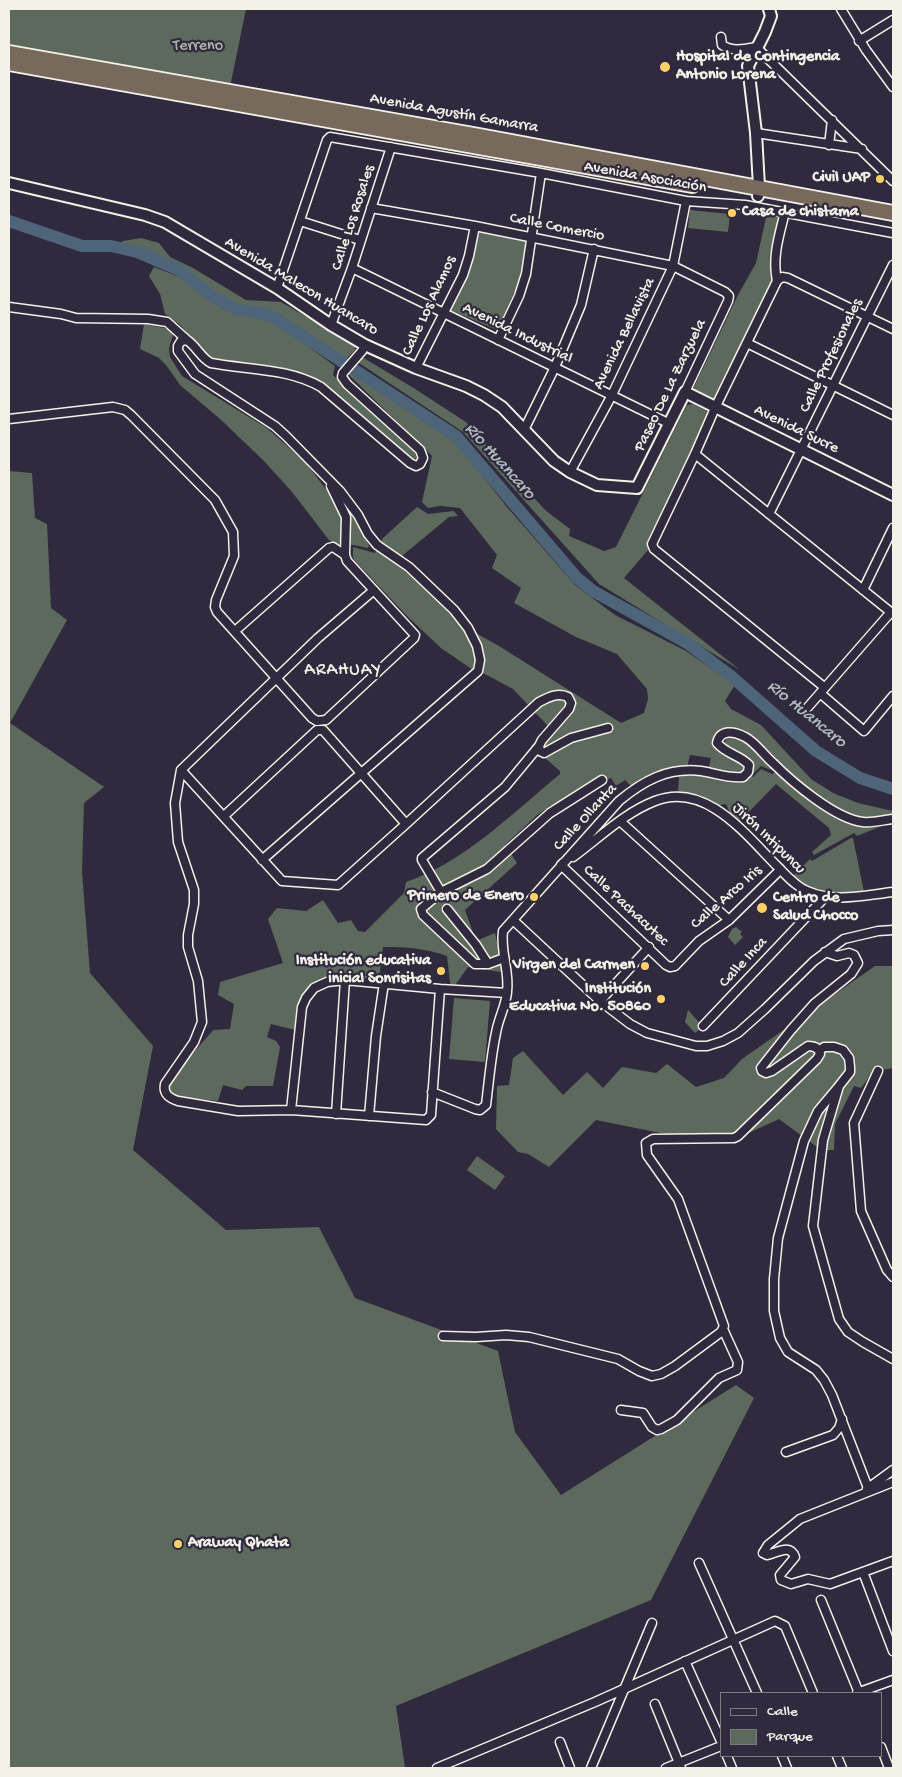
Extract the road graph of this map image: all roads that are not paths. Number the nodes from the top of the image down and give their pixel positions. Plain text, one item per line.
1 (769, 9) edge
2 (841, 9) edge
3 (893, 20) edge
4 (721, 37) dead end
5 (859, 41) junction
6 (756, 47) junction
7 (9, 53) edge
8 (9, 64) edge
9 (140, 82) junction
10 (893, 87) edge
11 (832, 120) junction
12 (756, 133) junction
13 (829, 145) junction
14 (392, 147) junction
15 (862, 149) junction
16 (541, 173) junction
17 (893, 182) edge
18 (9, 184) edge
19 (759, 192) junction
20 (686, 202) junction
21 (370, 208) junction
22 (785, 212) junction
23 (893, 213) edge
24 (893, 220) edge
25 (300, 221) junction
26 (475, 226) junction
27 (893, 233) edge
28 (532, 237) junction
29 (360, 240) junction
30 (594, 249) junction
31 (893, 265) edge
32 (674, 266) junction
33 (352, 268) junction
34 (777, 281) junction
35 (277, 288) junction
36 (729, 296) joint
37 (9, 307) edge
38 (444, 313) junction
39 (866, 316) junction
40 (331, 325) junction
41 (893, 329) edge
42 (187, 340) junction
43 (498, 340) junction
44 (747, 343) junction
45 (364, 348) junction
46 (555, 367) junction
47 (416, 368) junction
48 (833, 385) junction
49 (685, 392) junction
50 (612, 395) junction
51 (715, 408) junction
52 (893, 415) edge
53 (9, 419) edge
54 (670, 424) junction
55 (524, 430) junction
56 (801, 449) junction
57 (695, 454) junction
58 (318, 469) junction
59 (570, 472) junction
60 (638, 488) joint
61 (893, 496) edge
62 (769, 514) junction
63 (893, 528) edge
64 (345, 555) junction
65 (374, 590) junction
66 (863, 590) junction
67 (892, 613) edge
68 (235, 631) junction
69 (277, 678) junction
70 (822, 690) junction
71 (893, 696) edge
72 (808, 707) dead end
73 (608, 728) dead end
74 (539, 746) junction
75 (180, 770) junction
76 (360, 774) junction
77 (602, 780) dead end
78 (224, 816) junction
79 (893, 819) edge
80 (620, 820) junction
81 (406, 824) junction
82 (262, 860) junction
83 (561, 865) junction
84 (780, 870) junction
85 (441, 892) junction
86 (893, 892) edge
87 (826, 896) junction
88 (447, 909) dead end
89 (513, 920) junction
90 (728, 920) junction
91 (893, 930) edge
92 (649, 947) junction
93 (826, 952) junction
94 (504, 958) junction
95 (488, 964) junction
96 (670, 967) joint
97 (345, 980) junction
98 (384, 983) junction
99 (440, 989) junction
100 (507, 993) junction
101 (600, 1001) junction
102 (703, 1026) dead end
103 (820, 1051) junction
104 (878, 1071) dead end
105 (839, 1086) junction
106 (432, 1092) junction
107 (291, 1110) junction
108 (336, 1114) junction
109 (369, 1116) junction
110 (893, 1277) edge
111 (723, 1329) junction
112 (444, 1336) dead end
113 (893, 1359) edge
114 (621, 1410) dead end
115 (842, 1419) junction
116 (786, 1452) dead end
117 (893, 1470) edge
118 (893, 1482) edge
119 (868, 1488) junction
120 (858, 1496) junction
121 (893, 1560) edge
122 (699, 1563) dead end
123 (863, 1572) junction
124 (821, 1600) dead end
125 (652, 1623) dead end
126 (734, 1640) junction
127 (893, 1651) edge
128 (685, 1661) junction
129 (893, 1680) edge
130 (627, 1686) junction
131 (757, 1692) edge
132 (813, 1692) edge
133 (858, 1692) edge
134 (861, 1692) edge
135 (655, 1704) dead end
136 (720, 1739) edge
137 (560, 1742) dead end
138 (720, 1746) edge
139 (882, 1750) edge
140 (680, 1766) edge
141 (436, 1768) edge
142 (570, 1768) edge
143 (591, 1768) edge
144 (666, 1768) edge
145 (889, 1768) edge

1 - 6 street
2 - 5 street
3 - 5 street
4 - 6 street
5 - 10 street
6 - 11 street
6 - 12 street
7 - 9 highway, Avenida Agustín Gamarra
8 - 9 highway, Avenida Agustín Gamarra
9 - 19 highway, Avenida Agustín Gamarra
11 - 13 street
11 - 15 street
12 - 13 street
12 - 19 street
13 - 15 street
14 - 16 street, Avenida Asociación
14 - 21 street, Calle Los Rosales
14 - 25 street, Avenida Asociación
15 - 17 street
16 - 20 street, Avenida Asociación
16 - 28 street
18 - 35 street, Avenida Malecon Huancaro
19 - 23 highway, Avenida Agustín Gamarra
19 - 24 highway, Avenida Agustín Gamarra
20 - 22 street, Avenida Asociación
20 - 32 street, Avenida Bellavista
21 - 26 street, Calle Comercio
21 - 29 street, Calle Los Rosales
22 - 27 street, Avenida Asociación
22 - 34 street
25 - 29 street
25 - 35 street
26 - 28 street, Calle Comercio
26 - 38 street, Calle Los Alamos
28 - 30 street, Calle Comercio
28 - 43 street
29 - 33 street, Calle Los Rosales
30 - 32 street, Calle Comercio
30 - 46 street
31 - 39 street, Calle Profesionales
32 - 36 street, Calle Comercio
32 - 50 street, Avenida Bellavista
33 - 38 street, Avenida Industrial
33 - 40 street, Calle Los Rosales
34 - 39 street
34 - 44 street
35 - 40 street, Avenida Malecon Huancaro
36 - 49 street, Paseo De La Zarzuela
37 - 42 street
38 - 43 street, Avenida Industrial
38 - 47 street, Calle Los Alamos
39 - 41 street
39 - 48 street, Calle Profesionales
40 - 45 street, Avenida Malecon Huancaro
42 - 45 street
42 - 58 street
43 - 46 street, Avenida Industrial
44 - 48 street
44 - 51 street
45 - 47 street, Avenida Malecon Huancaro
46 - 50 street, Avenida Industrial
46 - 55 street
47 - 55 street, Avenida Malecon Huancaro
48 - 52 street
48 - 56 street, Calle Profesionales
49 - 51 street, Avenida Sucre
49 - 54 street, Paseo De La Zarzuela
50 - 54 street, Avenida Industrial
50 - 59 street, Avenida Bellavista
51 - 56 street, Avenida Sucre
51 - 57 street
53 - 68 street
54 - 60 street, Paseo De La Zarzuela
55 - 59 street, Avenida Malecon Huancaro
56 - 61 street, Avenida Sucre
56 - 62 street, Calle Profesionales
57 - 62 street
57 - 70 street
58 - 64 street
58 - 76 street
59 - 60 street, Avenida Malecon Huancaro
62 - 66 street
63 - 66 street
64 - 65 street
64 - 68 street
65 - 69 street
65 - 69 street
66 - 67 street
67 - 70 street
68 - 69 street
69 - 75 street
70 - 71 street
70 - 72 street
73 - 74 street
74 - 81 street
74 - 85 street
75 - 78 street
75 - 107 street
76 - 78 street
76 - 81 street
76 - 82 street
77 - 85 street
78 - 82 street
79 - 83 street, Calle Ollanta
80 - 83 street
80 - 84 street, Jirón Intipuncu
80 - 90 street
81 - 82 street
83 - 89 street, Calle Ollanta
83 - 92 street, Calle Pachacutec
84 - 87 street, Jirón Intipuncu
84 - 90 street, Calle Arco Iris
85 - 95 street
86 - 87 street, Jirón Intipuncu
87 - 102 street, Calle Inca
88 - 95 street
89 - 94 street, Calle Ollanta
89 - 101 street
90 - 96 street, Calle Arco Iris
91 - 93 street
92 - 96 street, Calle Pachacutec
92 - 101 street
93 - 101 street
93 - 103 street
94 - 95 street
94 - 100 street, Calle Ollanta
97 - 98 street
97 - 107 street
97 - 108 street
98 - 99 street
98 - 109 street
99 - 100 street
99 - 106 street
100 - 106 street, Calle Ollanta
103 - 105 street
103 - 111 street
104 - 110 street
105 - 113 street
105 - 115 street
106 - 109 street
107 - 108 street
108 - 109 street
111 - 112 street
111 - 114 street
115 - 116 street
115 - 119 street
117 - 119 street
118 - 120 street
119 - 120 street
120 - 123 street
121 - 123 street
122 - 126 street
123 - 127 street
124 - 133 street
125 - 130 street
126 - 128 street
126 - 131 street
126 - 132 street
128 - 130 street
128 - 136 street
129 - 134 street
130 - 141 street
130 - 143 street
135 - 140 street
137 - 142 street
138 - 140 street
139 - 145 street
140 - 144 street

